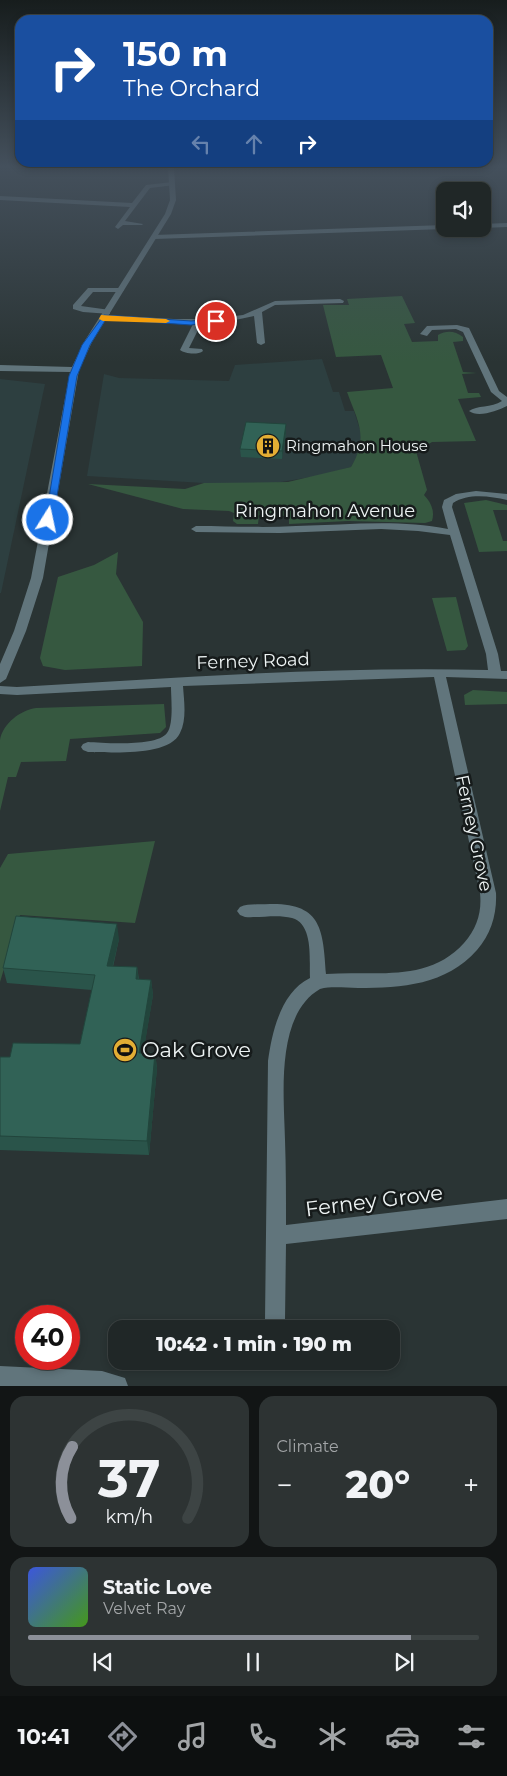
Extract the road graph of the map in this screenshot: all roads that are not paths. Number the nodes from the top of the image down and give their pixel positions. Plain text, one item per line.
1 (156, 233) edge
2 (280, 233) edge
3 (154, 237) junction
4 (120, 290) junction
5 (340, 301) dead end
6 (258, 312) junction
7 (106, 314) junction
8 (197, 323) junction
9 (427, 331) dead end
10 (261, 343) dead end
11 (199, 351) dead end
12 (0, 368) edge
13 (75, 370) junction
14 (507, 402) edge
15 (473, 411) dead end
16 (507, 497) edge
17 (196, 529) dead end
18 (454, 534) junction
19 (439, 673) junction
20 (501, 674) edge
21 (0, 679) edge
22 (177, 682) junction
23 (0, 690) edge
24 (88, 747) dead end
25 (245, 912) dead end
26 (318, 980) junction
27 (507, 1209) edge
28 (277, 1235) junction
29 (275, 1320) dead end
30 (0, 1377) edge
31 (110, 1384) edge

1 - 3 street
2 - 3 street
3 - 4 street
4 - 7 street
4 - 7 street
5 - 6 street
6 - 8 street
6 - 10 street
7 - 8 street
7 - 13 street
8 - 11 street
9 - 14 street
12 - 13 street
13 - 21 street
14 - 15 street
16 - 18 street
17 - 18 street, Ringmahon Avenue
18 - 20 street
19 - 20 street, Ferney Road
19 - 22 street, Ferney Road
19 - 26 street, Ferney Grove
22 - 23 street, Ferney Road
22 - 24 street
25 - 26 street
26 - 28 street
27 - 28 street, Ferney Grove
28 - 29 street
30 - 31 street

